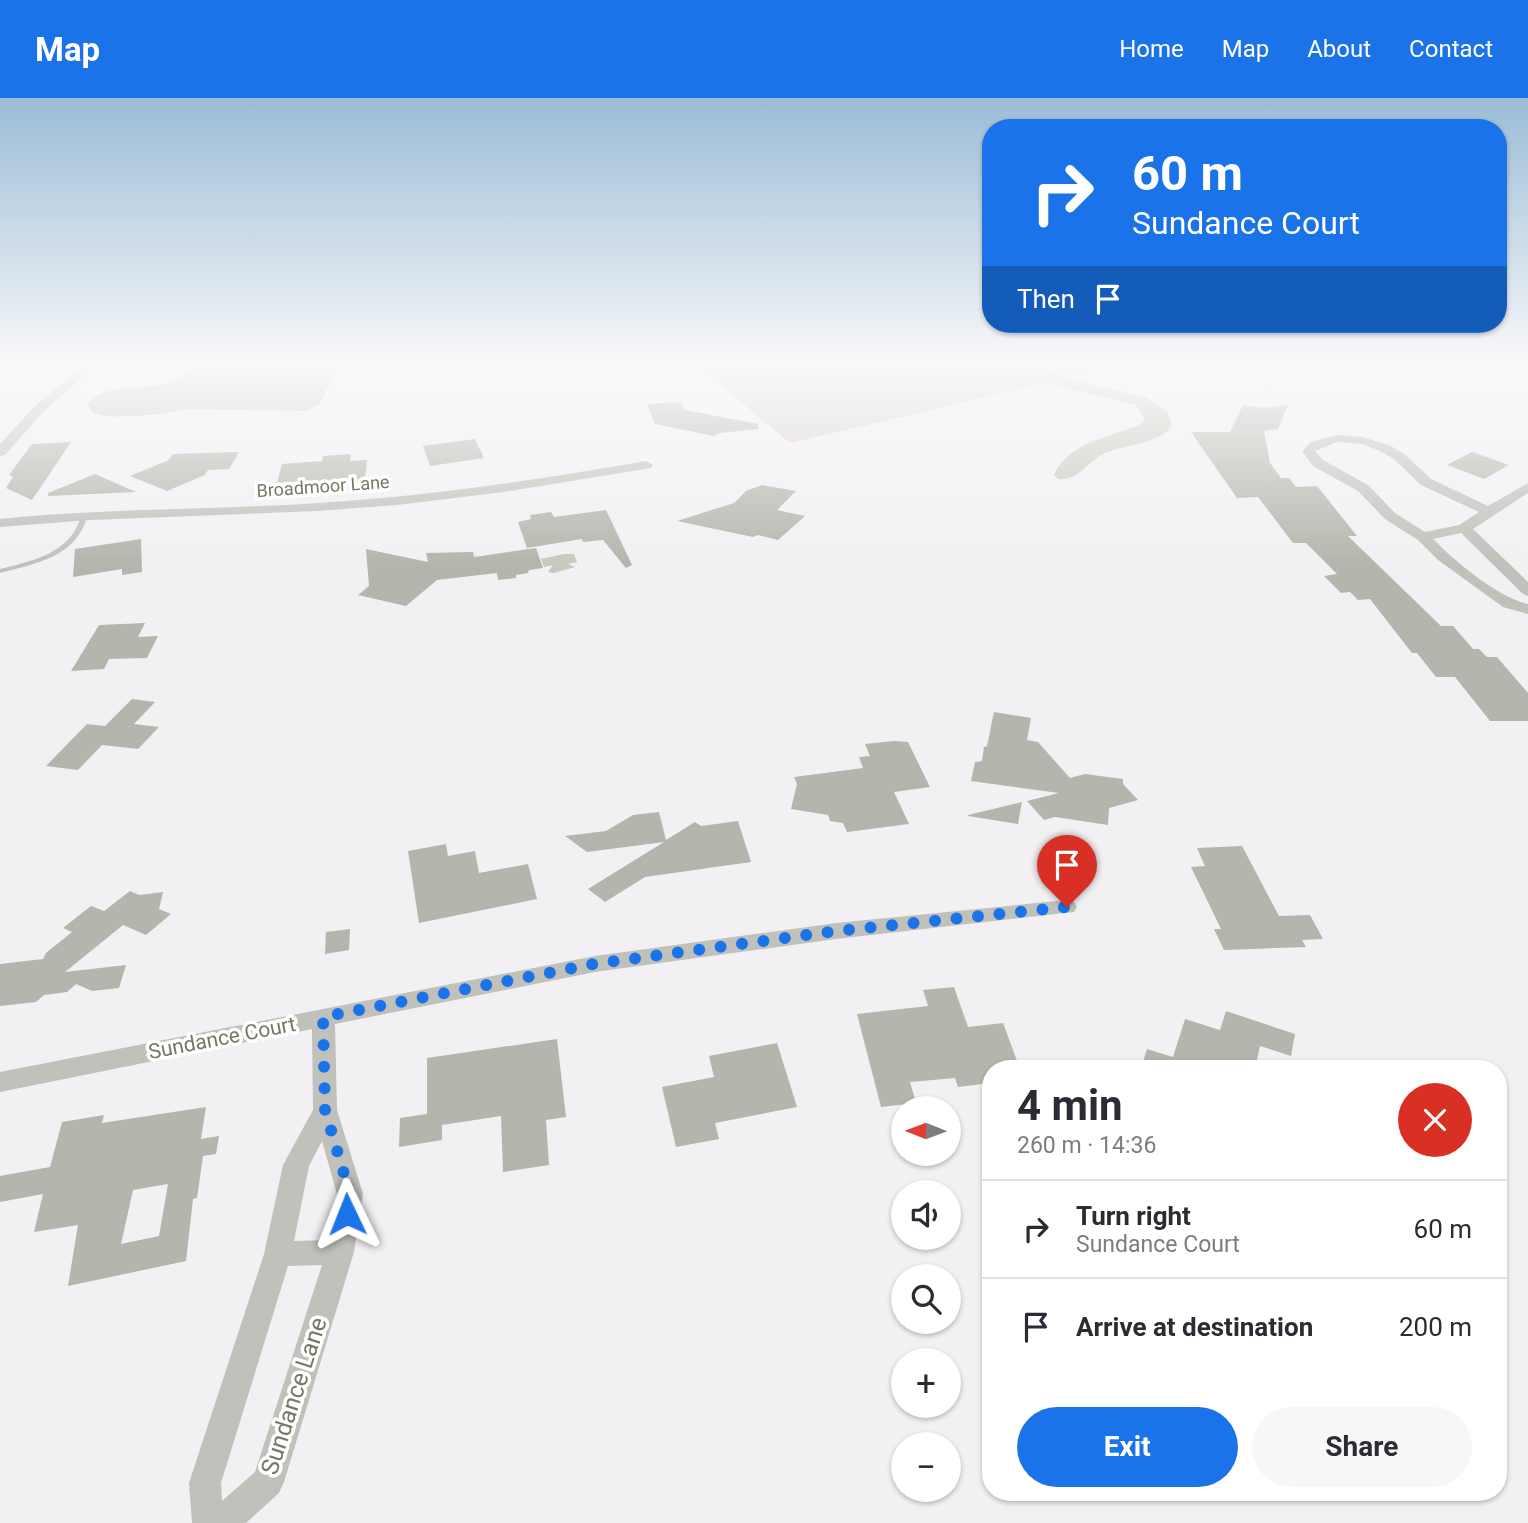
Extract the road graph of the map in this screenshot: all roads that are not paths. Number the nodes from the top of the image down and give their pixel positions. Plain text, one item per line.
1 (19, 430) edge
2 (0, 452) edge
3 (646, 466) dead end
4 (1528, 487) edge
5 (1489, 512) junction
6 (83, 516) junction
7 (0, 523) edge
8 (1464, 528) junction
9 (1423, 537) junction
10 (0, 571) edge
11 (1528, 591) edge
12 (1528, 609) edge
13 (1067, 907) dead end
14 (323, 1017) junction
15 (0, 1082) edge
16 (325, 1110) junction
17 (340, 1252) junction
18 (278, 1254) junction
19 (208, 1523) edge
20 (222, 1523) edge

1 - 2 street
3 - 6 street, Broadmoor Lane
4 - 5 street
5 - 8 street
5 - 9 street
6 - 7 street, Broadmoor Lane
6 - 10 lane
8 - 9 street
8 - 11 street
9 - 12 street
13 - 14 street, Sundance Court
14 - 15 street, Sundance Court
14 - 16 street, Sundance Lane
16 - 17 street, Sundance Lane
16 - 18 street, Sundance Lane
17 - 18 street
17 - 20 street, Sundance Lane
18 - 19 street, Sundance Lane

